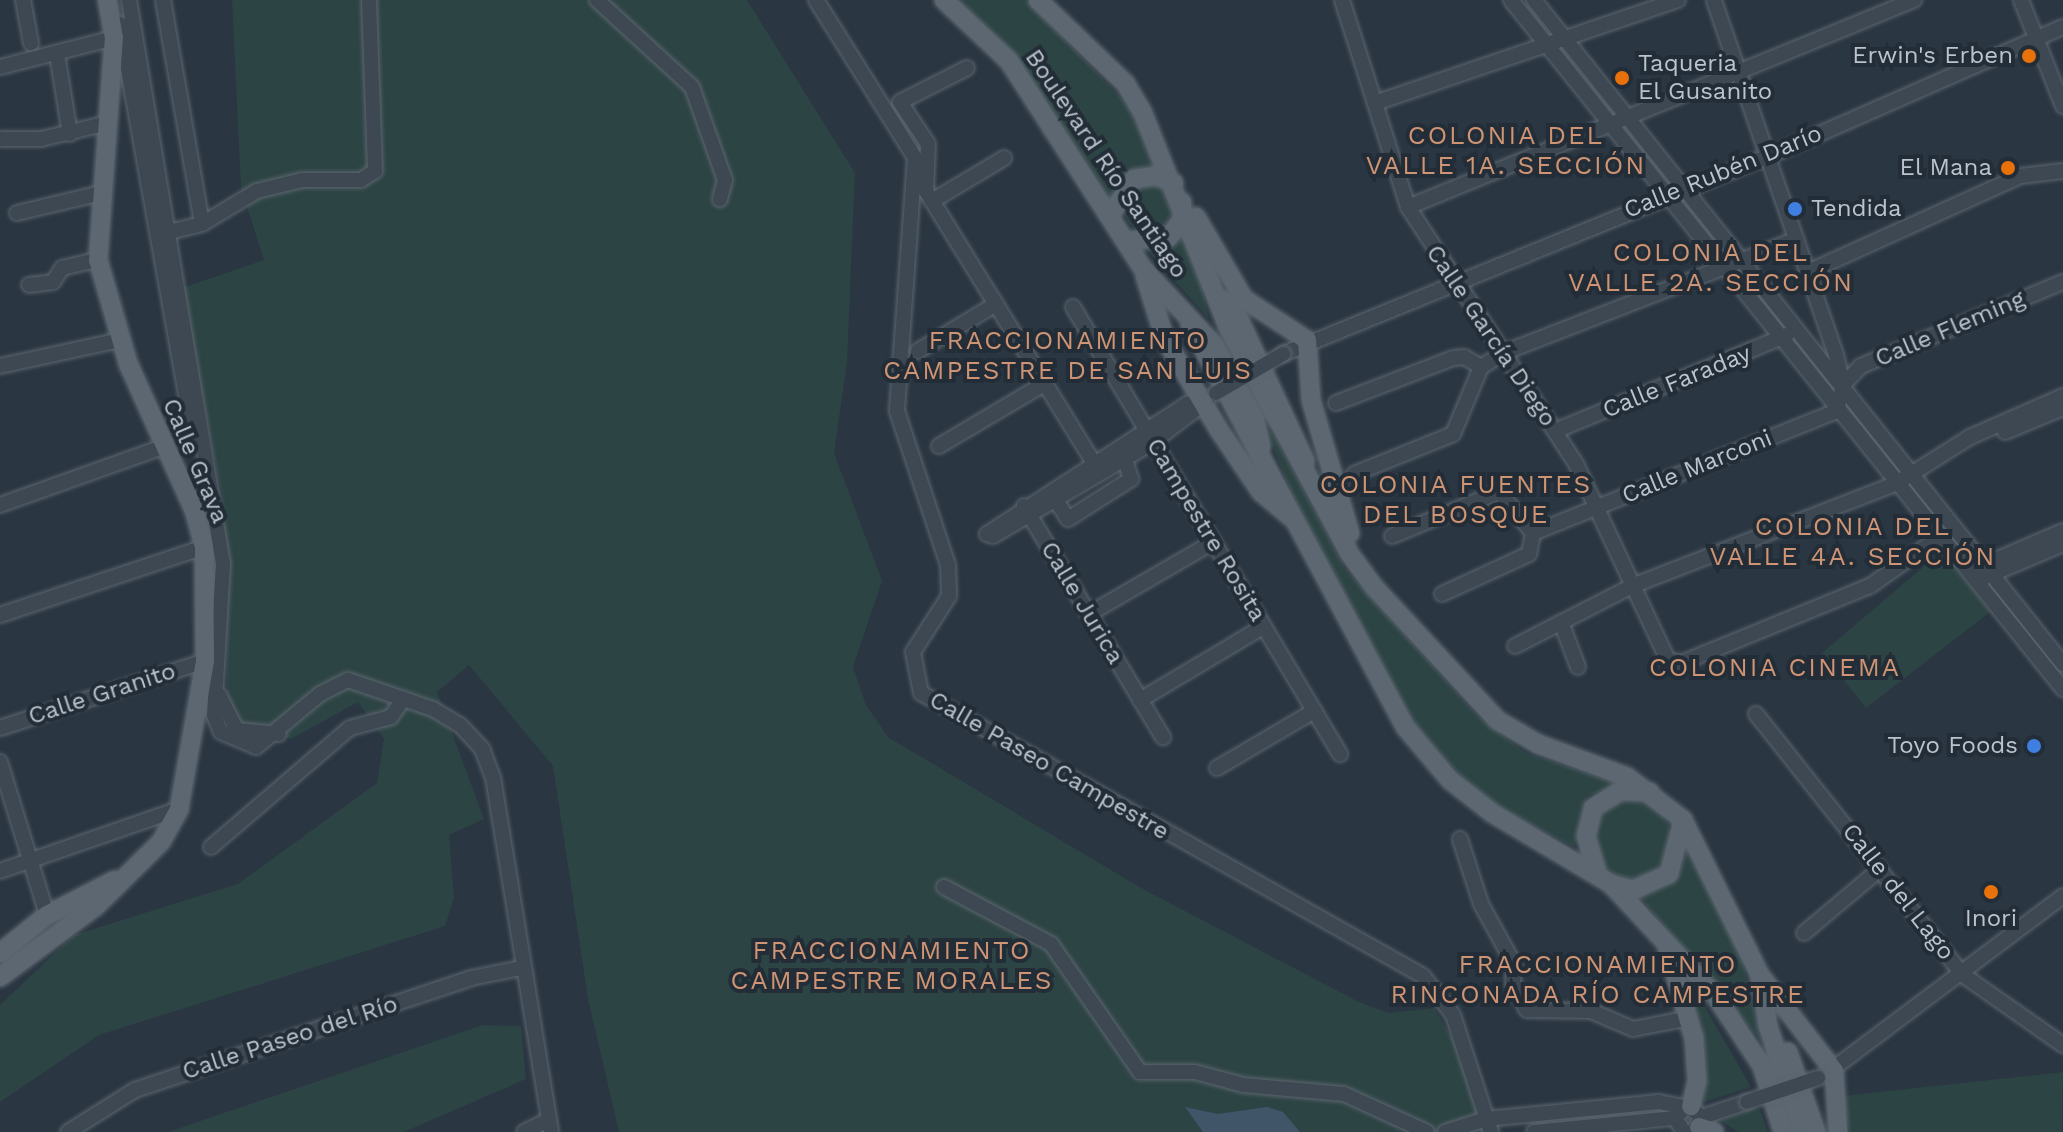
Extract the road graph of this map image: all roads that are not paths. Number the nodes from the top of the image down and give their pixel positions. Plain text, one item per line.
1 (23, 0) edge
2 (99, 0) edge
3 (107, 0) edge
4 (116, 0) edge
5 (129, 0) edge
6 (163, 0) edge
7 (369, 0) edge
8 (597, 0) edge
9 (816, 0) edge
10 (944, 0) edge
11 (1038, 0) edge
12 (1511, 0) edge
13 (1534, 0) edge
14 (1678, 0) edge
15 (1714, 0) edge
16 (1914, 0) edge
17 (2021, 0) edge
18 (1345, 1) edge
19 (2063, 27) edge
20 (117, 37) junction
21 (1564, 38) junction
22 (2036, 39) junction
23 (31, 43) dead end
24 (1546, 45) junction
25 (57, 54) junction
26 (0, 67) edge
27 (967, 68) dead end
28 (1739, 73) junction
29 (2059, 85) edge
30 (1375, 103) junction
31 (2063, 106) edge
32 (1628, 117) junction
33 (108, 123) junction
34 (1610, 125) junction
35 (70, 134) junction
36 (1, 139) edge
37 (1769, 156) junction
38 (1004, 158) dead end
39 (2063, 171) edge
40 (1685, 187) junction
41 (1178, 191) junction
42 (101, 193) junction
43 (1666, 195) junction
44 (720, 199) dead end
45 (932, 201) junction
46 (1408, 207) junction
47 (17, 213) dead end
48 (1111, 214) junction
49 (202, 224) junction
50 (163, 234) junction
51 (1797, 239) junction
52 (1127, 241) junction
53 (1741, 259) junction
54 (98, 260) junction
55 (1723, 267) junction
56 (1143, 269) junction
57 (1808, 272) junction
58 (1453, 281) junction
59 (2063, 282) edge
60 (29, 285) dead end
61 (996, 304) junction
62 (1073, 307) dead end
63 (1798, 329) junction
64 (120, 340) junction
65 (1307, 340) junction
66 (1781, 340) junction
67 (918, 351) dead end
68 (1503, 353) junction
69 (0, 366) edge
70 (1481, 367) junction
71 (1044, 384) junction
72 (1843, 385) junction
73 (2063, 396) edge
74 (1208, 399) junction
75 (1336, 403) dead end
76 (2063, 408) edge
77 (2044, 410) junction
78 (1837, 411) junction
79 (1555, 431) junction
80 (1150, 436) junction
81 (939, 446) dead end
82 (163, 447) junction
83 (1123, 452) junction
84 (1097, 468) junction
85 (1354, 474) dead end
86 (1911, 474) junction
87 (1897, 483) junction
88 (1055, 499) junction
89 (0, 505) edge
90 (1595, 508) junction
91 (1026, 510) junction
92 (1299, 524) junction
93 (2063, 531) edge
94 (1533, 533) junction
95 (1392, 536) dead end
96 (1940, 537) junction
97 (1213, 542) junction
98 (2063, 544) edge
99 (204, 547) junction
100 (1990, 570) junction
101 (1973, 574) junction
102 (1632, 586) junction
103 (1374, 587) junction
104 (1442, 594) dead end
105 (1089, 614) junction
106 (0, 615) edge
107 (1561, 622) junction
108 (1264, 626) junction
109 (1515, 646) dead end
110 (2056, 658) edge
111 (205, 661) junction
112 (1578, 667) dead end
113 (2063, 689) edge
114 (403, 699) junction
115 (1140, 700) junction
116 (1314, 711) junction
117 (1756, 714) dead end
118 (0, 728) edge
119 (1163, 737) dead end
120 (1340, 754) dead end
121 (0, 762) edge
122 (1217, 768) dead end
123 (1653, 792) junction
124 (179, 809) junction
125 (1683, 820) junction
126 (1460, 839) dead end
127 (211, 847) dead end
128 (34, 858) junction
129 (1880, 869) junction
130 (0, 871) edge
131 (129, 874) junction
132 (1604, 879) junction
133 (944, 887) dead end
134 (2063, 896) edge
135 (47, 915) junction
136 (1804, 933) dead end
137 (1665, 941) junction
138 (0, 953) edge
139 (521, 968) junction
140 (1759, 973) junction
141 (1963, 975) junction
142 (0, 977) edge
143 (1764, 994) junction
144 (1689, 1018) junction
145 (2063, 1045) edge
146 (1826, 1074) junction
147 (1568, 1111) junction
148 (1692, 1121) edge
149 (549, 1126) edge
150 (1488, 1126) edge
151 (1570, 1128) junction
152 (68, 1132) edge
153 (524, 1132) edge
154 (1427, 1132) edge
155 (1445, 1132) edge
156 (1534, 1132) edge
157 (1782, 1132) edge
158 (1803, 1132) edge
159 (1816, 1132) edge
160 (1838, 1132) edge

1 - 23 street
2 - 20 main road, Calle Grava
3 - 20 main road, Calle Grava
4 - 20 street
5 - 20 street
6 - 49 street
7 - 49 street
8 - 44 street
9 - 150 street, Calle Paseo Campestre
10 - 48 main road, Boulevard Río Santiago
11 - 41 main road, Boulevard Río Santiago
12 - 24 street
13 - 21 street
14 - 21 street
15 - 28 street
16 - 28 street
17 - 22 street
18 - 30 street, Calle García Diego
19 - 22 street, Calle Rubén Darío
20 - 25 street
20 - 33 main road, Calle Grava
20 - 50 street
21 - 24 street
21 - 32 street
22 - 29 street
22 - 37 street, Calle Rubén Darío
24 - 30 street
24 - 34 street
25 - 26 street
25 - 35 street
27 - 45 street
28 - 32 street
28 - 37 street
29 - 31 street
30 - 46 street, Calle García Diego
32 - 34 street
32 - 40 street
33 - 35 street
33 - 42 main road, Calle Grava
34 - 43 street
34 - 46 street
35 - 36 street
37 - 40 street, Calle Rubén Darío
37 - 51 street
38 - 45 street
39 - 57 street
40 - 43 street, Calle Rubén Darío
40 - 53 street
41 - 48 main road
41 - 52 main road
41 - 65 main road
41 - 103 main road, Boulevard Río Santiago
42 - 47 street
42 - 54 main road, Calle Grava
43 - 55 street
43 - 58 street, Calle Rubén Darío
45 - 61 street
46 - 58 street, Calle García Diego
48 - 52 main road, Boulevard Río Santiago
49 - 50 street
50 - 114 street
51 - 53 street
51 - 57 street
52 - 56 main road, Boulevard Río Santiago
53 - 55 street
53 - 63 street
54 - 60 street
54 - 64 main road, Calle Grava
55 - 66 street
55 - 68 street
56 - 74 main road
56 - 92 main road, Boulevard Río Santiago
57 - 72 street
58 - 65 street, Calle Rubén Darío
58 - 68 street, Calle García Diego
59 - 72 street, Calle Fleming
61 - 67 street
61 - 71 street
62 - 80 street, Campestre Rosita
63 - 66 street, Calle Faraday
63 - 72 street
64 - 69 street
64 - 82 main road, Calle Grava
65 - 74 street, Calle Rubén Darío, bridge
65 - 103 main road
66 - 78 street
66 - 79 street, Calle Faraday
68 - 70 street
68 - 79 street, Calle García Diego
70 - 75 street
70 - 85 street
71 - 81 street
71 - 84 street
72 - 78 street
72 - 86 street
73 - 77 street
74 - 80 street, Calle Rubén Darío
74 - 92 main road
76 - 77 street
77 - 86 street
78 - 87 street
78 - 90 street, Calle Marconi
79 - 90 street, Calle García Diego
80 - 83 street, Calle Rubén Darío
80 - 97 street, Campestre Rosita
82 - 89 street
82 - 99 main road, Calle Grava
83 - 84 street, Calle Rubén Darío
83 - 88 street
84 - 88 street
84 - 91 street
86 - 87 street
86 - 100 street
87 - 96 street
87 - 102 street
88 - 91 street
90 - 94 street, Calle Marconi
90 - 102 street, Calle García Diego
91 - 105 street, Calle Jurica
92 - 132 main road, Boulevard Río Santiago
93 - 100 street
94 - 95 street
94 - 104 street
96 - 101 street
96 - 102 street, Calle García Diego
97 - 105 street
97 - 108 street, Campestre Rosita
98 - 100 street
99 - 106 street
99 - 111 main road, Calle Grava
100 - 101 street
100 - 110 street
101 - 110 street
102 - 107 street
103 - 123 main road, Boulevard Río Santiago
105 - 115 street, Calle Jurica
107 - 109 street
107 - 112 street
108 - 115 street
108 - 116 street, Campestre Rosita
110 - 113 street
111 - 118 street, Calle Granito
111 - 124 main road, Calle Grava
114 - 127 street
114 - 139 street
115 - 119 street, Calle Jurica
116 - 120 street, Campestre Rosita
116 - 122 street
117 - 129 street, Calle del Lago
121 - 128 street
123 - 125 main road, Boulevard Río Santiago
123 - 132 main road
124 - 128 street
124 - 131 main road, Calle Grava
125 - 132 main road
125 - 140 main road, Boulevard Río Santiago
126 - 144 street
128 - 130 street
128 - 135 street
129 - 136 street
129 - 141 street, Calle del Lago
131 - 135 main road, Calle Grava
131 - 142 main road, Calle Grava
132 - 137 main road, Boulevard Río Santiago
133 - 154 street
134 - 141 street
135 - 138 main road, Calle Grava
137 - 144 main road
137 - 157 main road, Boulevard Río Santiago
139 - 149 street
139 - 152 street, Calle Paseo del Río
140 - 143 main road, Boulevard Río Santiago
140 - 146 main road
141 - 145 street, Calle del Lago
141 - 146 street
143 - 158 main road, Boulevard Río Santiago
143 - 159 main road, Boulevard Río Santiago
144 - 148 main road
146 - 148 street, bridge
146 - 160 main road
147 - 148 street
147 - 150 street
147 - 151 street
148 - 151 street
149 - 153 street
150 - 155 street
151 - 156 street

